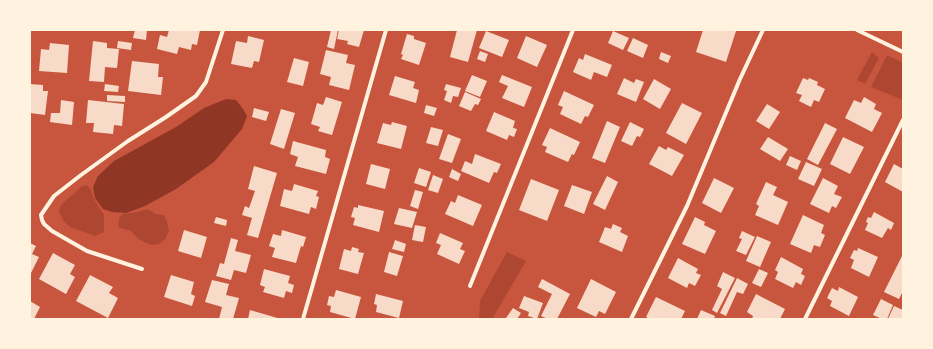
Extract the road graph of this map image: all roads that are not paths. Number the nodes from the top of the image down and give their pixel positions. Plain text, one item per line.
1 (223, 30) edge
2 (386, 30) edge
3 (573, 30) edge
4 (763, 30) edge
5 (857, 30) edge
6 (903, 52) edge
7 (903, 120) edge
8 (142, 269) dead end
9 (470, 286) dead end
10 (303, 319) edge
11 (631, 319) edge
12 (805, 319) edge

1 - 8 street
2 - 10 street
3 - 9 street
4 - 11 street
5 - 6 street
7 - 12 street

